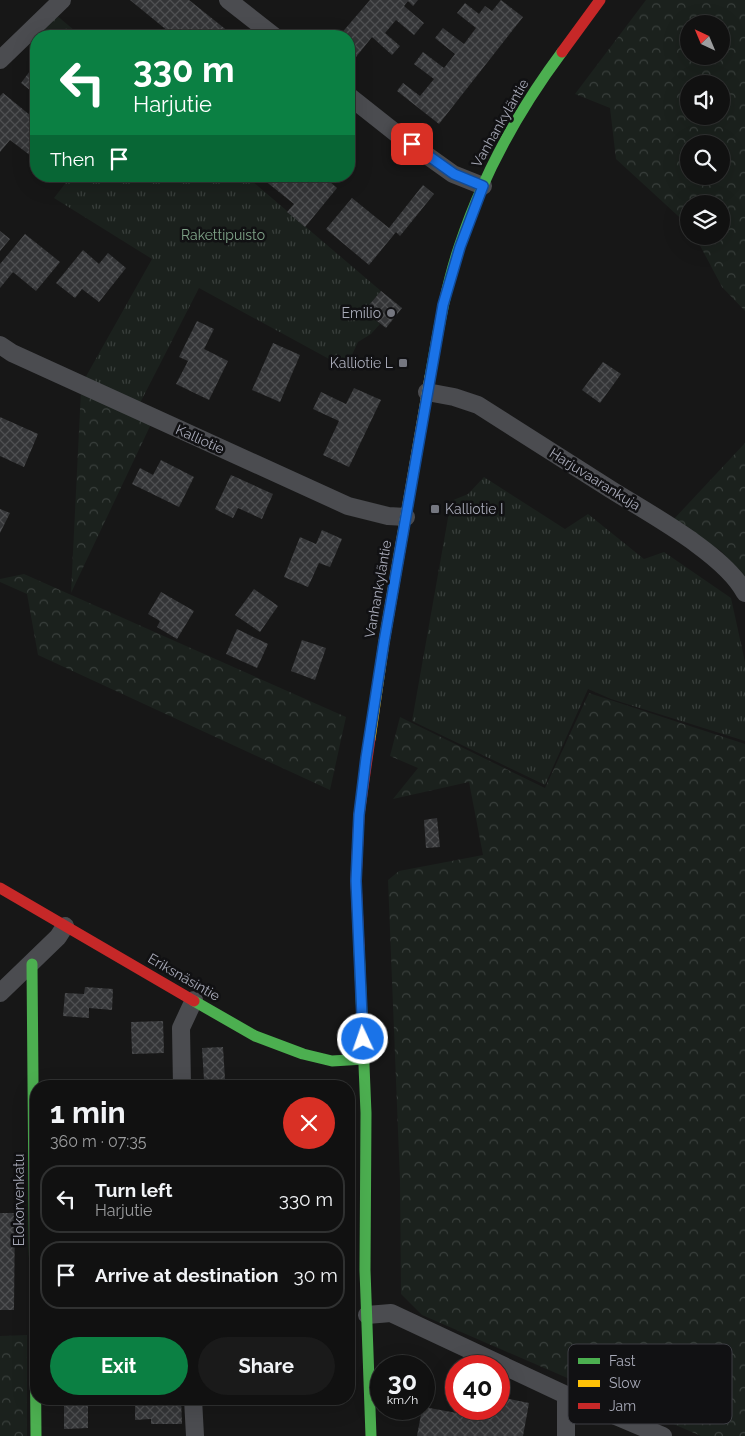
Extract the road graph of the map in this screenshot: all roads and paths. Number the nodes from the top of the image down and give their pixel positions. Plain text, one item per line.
1 (62, 0) edge
2 (228, 0) edge
3 (600, 0) edge
4 (31, 30) edge
5 (266, 30) edge
6 (30, 31) edge
7 (0, 60) edge
8 (355, 101) edge
9 (483, 186) junction
10 (0, 345) edge
11 (427, 392) junction
12 (406, 517) junction
13 (745, 593) edge
14 (0, 888) edge
15 (66, 926) junction
16 (32, 964) junction
17 (0, 993) edge
18 (194, 1000) junction
19 (364, 1059) junction
20 (33, 1080) edge
21 (182, 1080) edge
22 (367, 1315) junction
23 (566, 1395) joint
24 (36, 1405) edge
25 (193, 1405) edge
26 (635, 1424) edge
27 (36, 1436) edge
28 (195, 1436) edge
29 (371, 1436) edge
30 (566, 1436) edge
31 (663, 1436) edge

1 - 4 street
2 - 5 street
3 - 9 street, Vanhankyläntie
6 - 7 street
8 - 9 street
9 - 11 street, Vanhankyläntie
10 - 12 street, Kalliotie
11 - 12 street, Vanhankyläntie
11 - 13 street, Harjuvaarankuja
12 - 19 street, Vanhankyläntie
14 - 15 street, Eriksnäsintie
15 - 16 street
15 - 18 street, Eriksnäsintie
16 - 17 street
16 - 20 street, Elokorvenkatu
18 - 19 street, Eriksnäsintie
18 - 21 street
19 - 22 street, Vanhankyläntie
22 - 23 street
22 - 29 street, Vanhankyläntie
23 - 30 street
24 - 27 street, Elokorvenkatu
25 - 28 street
26 - 31 street

